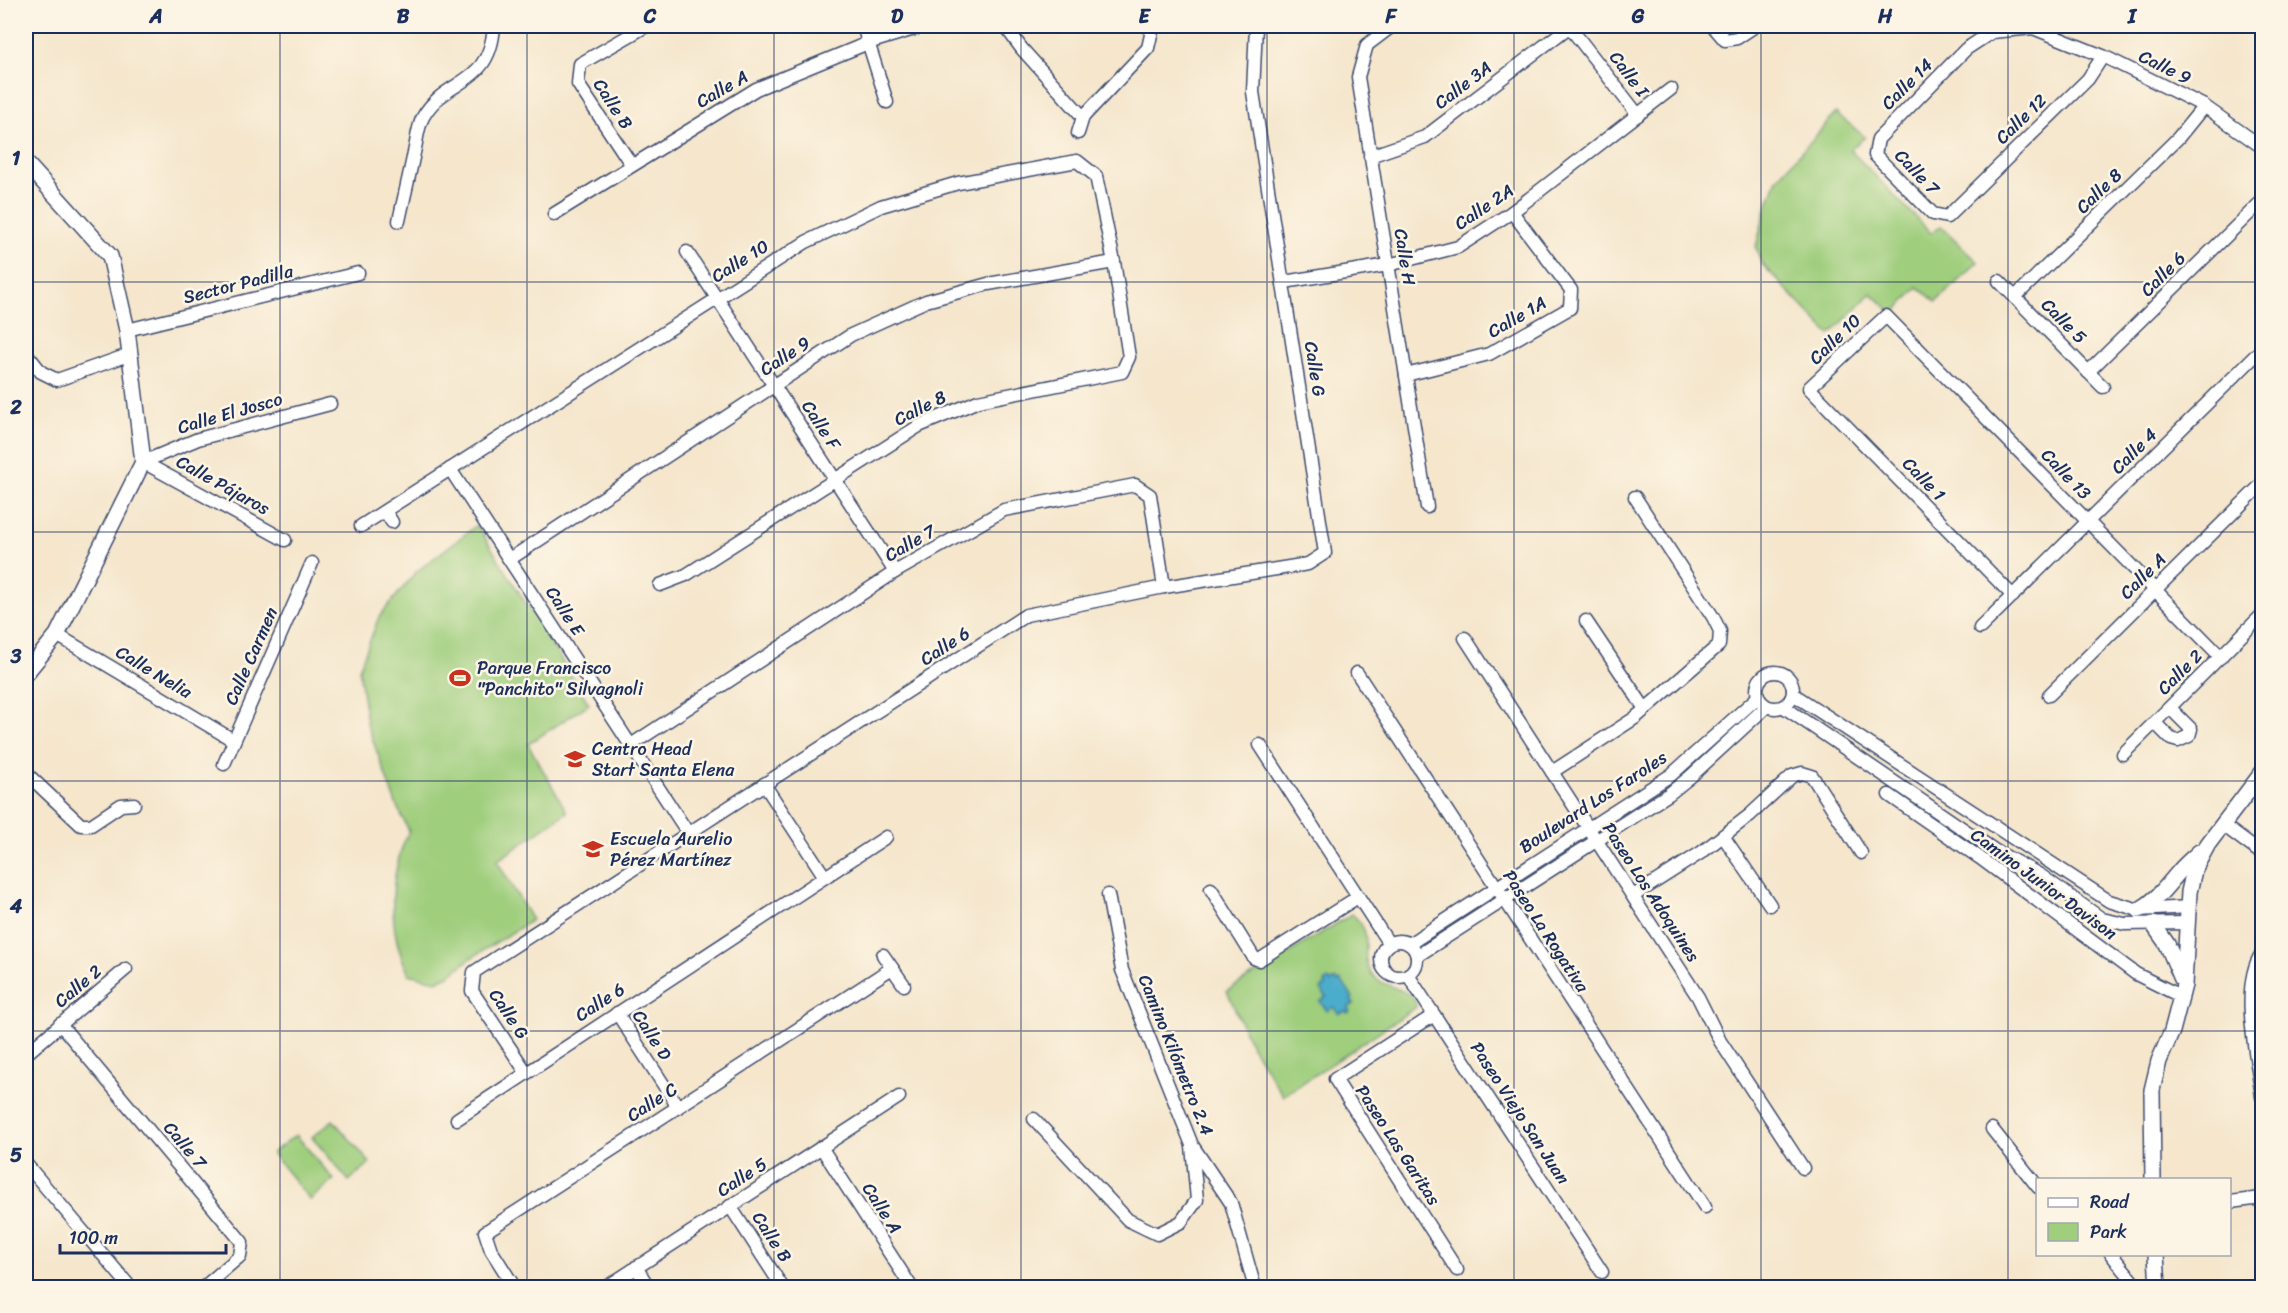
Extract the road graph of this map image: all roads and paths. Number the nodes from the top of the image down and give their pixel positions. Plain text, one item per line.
1 (494, 26) edge
2 (645, 26) edge
3 (863, 26) edge
4 (924, 26) edge
5 (1005, 26) edge
6 (1153, 26) edge
7 (1256, 26) edge
8 (1392, 26) edge
9 (1569, 26) edge
10 (1713, 26) edge
11 (1755, 26) edge
12 (2010, 30) joint
13 (868, 43) junction
14 (2103, 56) junction
15 (1671, 89) dead end
16 (887, 102) dead end
17 (2204, 106) junction
18 (1638, 115) junction
19 (1083, 117) junction
20 (1889, 127) joint
21 (1078, 133) dead end
22 (2262, 147) edge
23 (1370, 156) junction
24 (26, 164) edge
25 (631, 164) junction
26 (2262, 201) edge
27 (1960, 204) joint
28 (1512, 212) junction
29 (554, 214) dead end
30 (399, 221) dead end
31 (687, 252) dead end
32 (1113, 262) junction
33 (1388, 266) junction
34 (358, 273) dead end
35 (1999, 281) dead end
36 (1284, 282) junction
37 (717, 297) junction
38 (2014, 297) junction
39 (1886, 316) joint
40 (127, 330) junction
41 (2262, 350) edge
42 (26, 353) edge
43 (131, 354) junction
44 (2088, 372) junction
45 (1406, 375) junction
46 (774, 385) junction
47 (2103, 387) dead end
48 (1809, 388) joint
49 (330, 404) dead end
50 (143, 462) junction
51 (450, 469) junction
52 (834, 479) junction
53 (2262, 484) edge
54 (1635, 497) dead end
55 (1427, 507) dead end
56 (385, 511) junction
57 (392, 522) dead end
58 (2088, 522) junction
59 (361, 526) dead end
60 (285, 540) dead end
61 (510, 559) junction
62 (312, 563) dead end
63 (895, 572) junction
64 (660, 585) dead end
65 (1164, 587) junction
66 (2155, 590) junction
67 (2013, 596) junction
68 (2261, 620) edge
69 (1586, 621) dead end
70 (1980, 628) dead end
71 (57, 635) junction
72 (1465, 638) dead end
73 (2221, 657) junction
74 (26, 673) edge
75 (1357, 674) dead end
76 (1793, 694) junction
77 (2049, 694) dead end
78 (1762, 702) junction
79 (1784, 707) junction
80 (2170, 708) junction
81 (1645, 709) junction
82 (2155, 723) junction
83 (233, 740) junction
84 (631, 745) junction
85 (1260, 745) dead end
86 (2123, 754) dead end
87 (224, 764) dead end
88 (1552, 772) junction
89 (2262, 772) edge
90 (26, 773) edge
91 (764, 784) junction
92 (1889, 795) dead end
93 (134, 804) dead end
94 (2223, 825) junction
95 (1588, 828) junction
96 (688, 833) junction
97 (1724, 836) junction
98 (886, 837) dead end
99 (1597, 840) junction
100 (2208, 844) junction
101 (1861, 853) dead end
102 (2262, 854) edge
103 (825, 877) junction
104 (1496, 888) junction
105 (1211, 889) dead end
106 (1108, 895) dead end
107 (1633, 896) junction
108 (1358, 897) junction
109 (1503, 900) junction
110 (1770, 905) dead end
111 (2189, 907) junction
112 (2139, 910) junction
113 (2187, 923) junction
114 (2153, 924) junction
115 (534, 933) joint
116 (1389, 944) junction
117 (1409, 944) junction
118 (2262, 953) edge
119 (883, 955) dead end
120 (1417, 956) junction
121 (892, 968) junction
122 (126, 969) dead end
123 (1408, 975) junction
124 (904, 985) dead end
125 (2183, 991) junction
126 (616, 1013) junction
127 (1434, 1015) junction
128 (2258, 1023) edge
129 (60, 1024) junction
130 (26, 1054) edge
131 (526, 1072) junction
132 (899, 1097) dead end
133 (2262, 1097) edge
134 (678, 1107) junction
135 (457, 1119) dead end
136 (1034, 1119) dead end
137 (1992, 1129) dead end
138 (1192, 1145) junction
139 (821, 1147) junction
140 (26, 1164) edge
141 (1803, 1168) dead end
142 (2153, 1178) edge
143 (2036, 1186) edge
144 (2262, 1198) edge
145 (2231, 1202) edge
146 (730, 1206) junction
147 (1705, 1207) dead end
148 (2113, 1256) edge
149 (2156, 1256) edge
150 (636, 1267) junction
151 (1456, 1270) dead end
152 (1602, 1272) dead end
153 (131, 1287) edge
154 (203, 1287) edge
155 (515, 1287) edge
156 (605, 1287) edge
157 (649, 1287) edge
158 (783, 1287) edge
159 (912, 1287) edge
160 (1255, 1287) edge
161 (2139, 1287) edge
162 (2158, 1287) edge

1 - 30 street
2 - 25 street, Calle B
3 - 13 street
4 - 13 street, Calle A
5 - 19 street
6 - 19 street
7 - 36 street, Calle G
8 - 23 street, Calle H
9 - 18 street, Calle I
9 - 23 street, Calle 3A
10 - 11 street
12 - 14 street, Calle 9
12 - 20 street, Calle 14
13 - 16 street
13 - 25 street, Calle A
14 - 17 street, Calle 9
14 - 27 street, Calle 12
15 - 18 street, Calle 2A
17 - 22 street, Calle 9
17 - 38 street, Calle 8
18 - 28 street, Calle 2A
19 - 21 street
20 - 27 street, Calle 7
23 - 33 street, Calle H
24 - 40 street
25 - 29 street, Calle A
26 - 44 street, Calle 6
28 - 33 street, Calle 2A
28 - 45 street, Calle 1A
31 - 37 street, Calle F
32 - 37 street, Calle 10
32 - 46 street, Calle 9
32 - 52 street, Calle 8
33 - 36 street, Calle 2A
33 - 45 street, Calle H
34 - 40 street, Sector Padilla
35 - 38 street, Calle 5
36 - 65 street, Calle G
37 - 46 street, Calle F
37 - 51 street, Calle 10
38 - 44 street, Calle 5
39 - 48 street, Calle 10
39 - 58 street, Calle 13
40 - 43 street
41 - 58 street, Calle 4
42 - 43 street
43 - 50 street
44 - 47 street, Calle 5
45 - 55 street, Calle H
46 - 52 street, Calle F
46 - 61 street, Calle 9
48 - 67 street, Calle 1
49 - 50 street, Calle El Josco
50 - 60 street, Calle Pájaros
50 - 71 street
51 - 56 street, Calle 10
51 - 61 street, Calle E
52 - 63 street, Calle F
52 - 64 street, Calle 8
53 - 66 street, Calle A
54 - 81 street
56 - 57 street
56 - 59 street, Calle 10
58 - 66 street, Calle 13
58 - 67 street, Calle 4
61 - 84 street, Calle E
62 - 83 street, Calle Carmen
63 - 65 street, Calle 7
63 - 84 street, Calle 7
65 - 91 street, Calle 6
66 - 73 street, Calle 13
66 - 77 street, Calle A
67 - 70 street, Calle 4
68 - 73 street, Calle 2
69 - 81 street
71 - 74 street
71 - 83 street, Calle Nelia
72 - 88 street, Paseo Los Adoquines
73 - 80 street, Calle 2
75 - 104 street, Paseo La Rogativa
76 - 78 street, Boulevard Los Faroles
76 - 79 street
76 - 112 street
78 - 79 street
78 - 95 street, Boulevard Los Faroles
78 - 99 street, Boulevard Los Faroles
79 - 114 street
80 - 82 street, Calle 2
80 - 82 street
81 - 88 street
82 - 86 street, Calle 2
83 - 87 street, Calle Carmen
84 - 96 street, Calle E
85 - 108 street
88 - 95 street, Paseo Los Adoquines
89 - 94 street
90 - 93 street
91 - 96 street, Calle 6
91 - 103 street
92 - 125 street, Camino Junior Davison
94 - 100 street
94 - 102 street
95 - 99 street, Paseo Los Adoquines
95 - 104 street, Boulevard Los Faroles
96 - 115 street, Calle 6
97 - 101 street
97 - 107 street
97 - 110 street
98 - 103 street, Calle 6
99 - 107 street, Paseo Los Adoquines
99 - 109 street, Boulevard Los Faroles
100 - 111 street
100 - 112 street
103 - 126 street, Calle 6
104 - 109 street, Paseo La Rogativa
104 - 117 street, Boulevard Los Faroles
105 - 108 street
106 - 138 street, Camino Kilómetro 2.4
107 - 141 street, Paseo Los Adoquines
108 - 116 street
109 - 120 street, Boulevard Los Faroles
109 - 147 street, Paseo La Rogativa
111 - 112 street
111 - 113 street
113 - 114 street
113 - 125 street
114 - 125 street
115 - 131 street, Calle G
116 - 117 street
116 - 123 street
117 - 120 street
118 - 128 street
119 - 121 street
120 - 123 street
121 - 124 street
121 - 134 street, Calle C
122 - 129 street, Calle 2
123 - 127 street, Paseo Viejo San Juan
125 - 142 street
126 - 131 street, Calle 6
126 - 134 street, Calle D
127 - 151 street, Paseo Las Garitas
127 - 152 street, Paseo Viejo San Juan
128 - 133 street
129 - 130 street, Calle 2
129 - 154 street, Calle 7
131 - 135 street, Calle 6
132 - 139 street, Calle 5
134 - 155 street, Calle C
136 - 138 street
137 - 143 street
138 - 160 street, Camino Kilómetro 2.4
139 - 146 street, Calle 5
139 - 159 street, Calle A
140 - 153 street
144 - 145 street
146 - 150 street, Calle 5
146 - 158 street, Calle B
148 - 161 street
149 - 162 street
150 - 156 street, Calle 5
150 - 157 street

